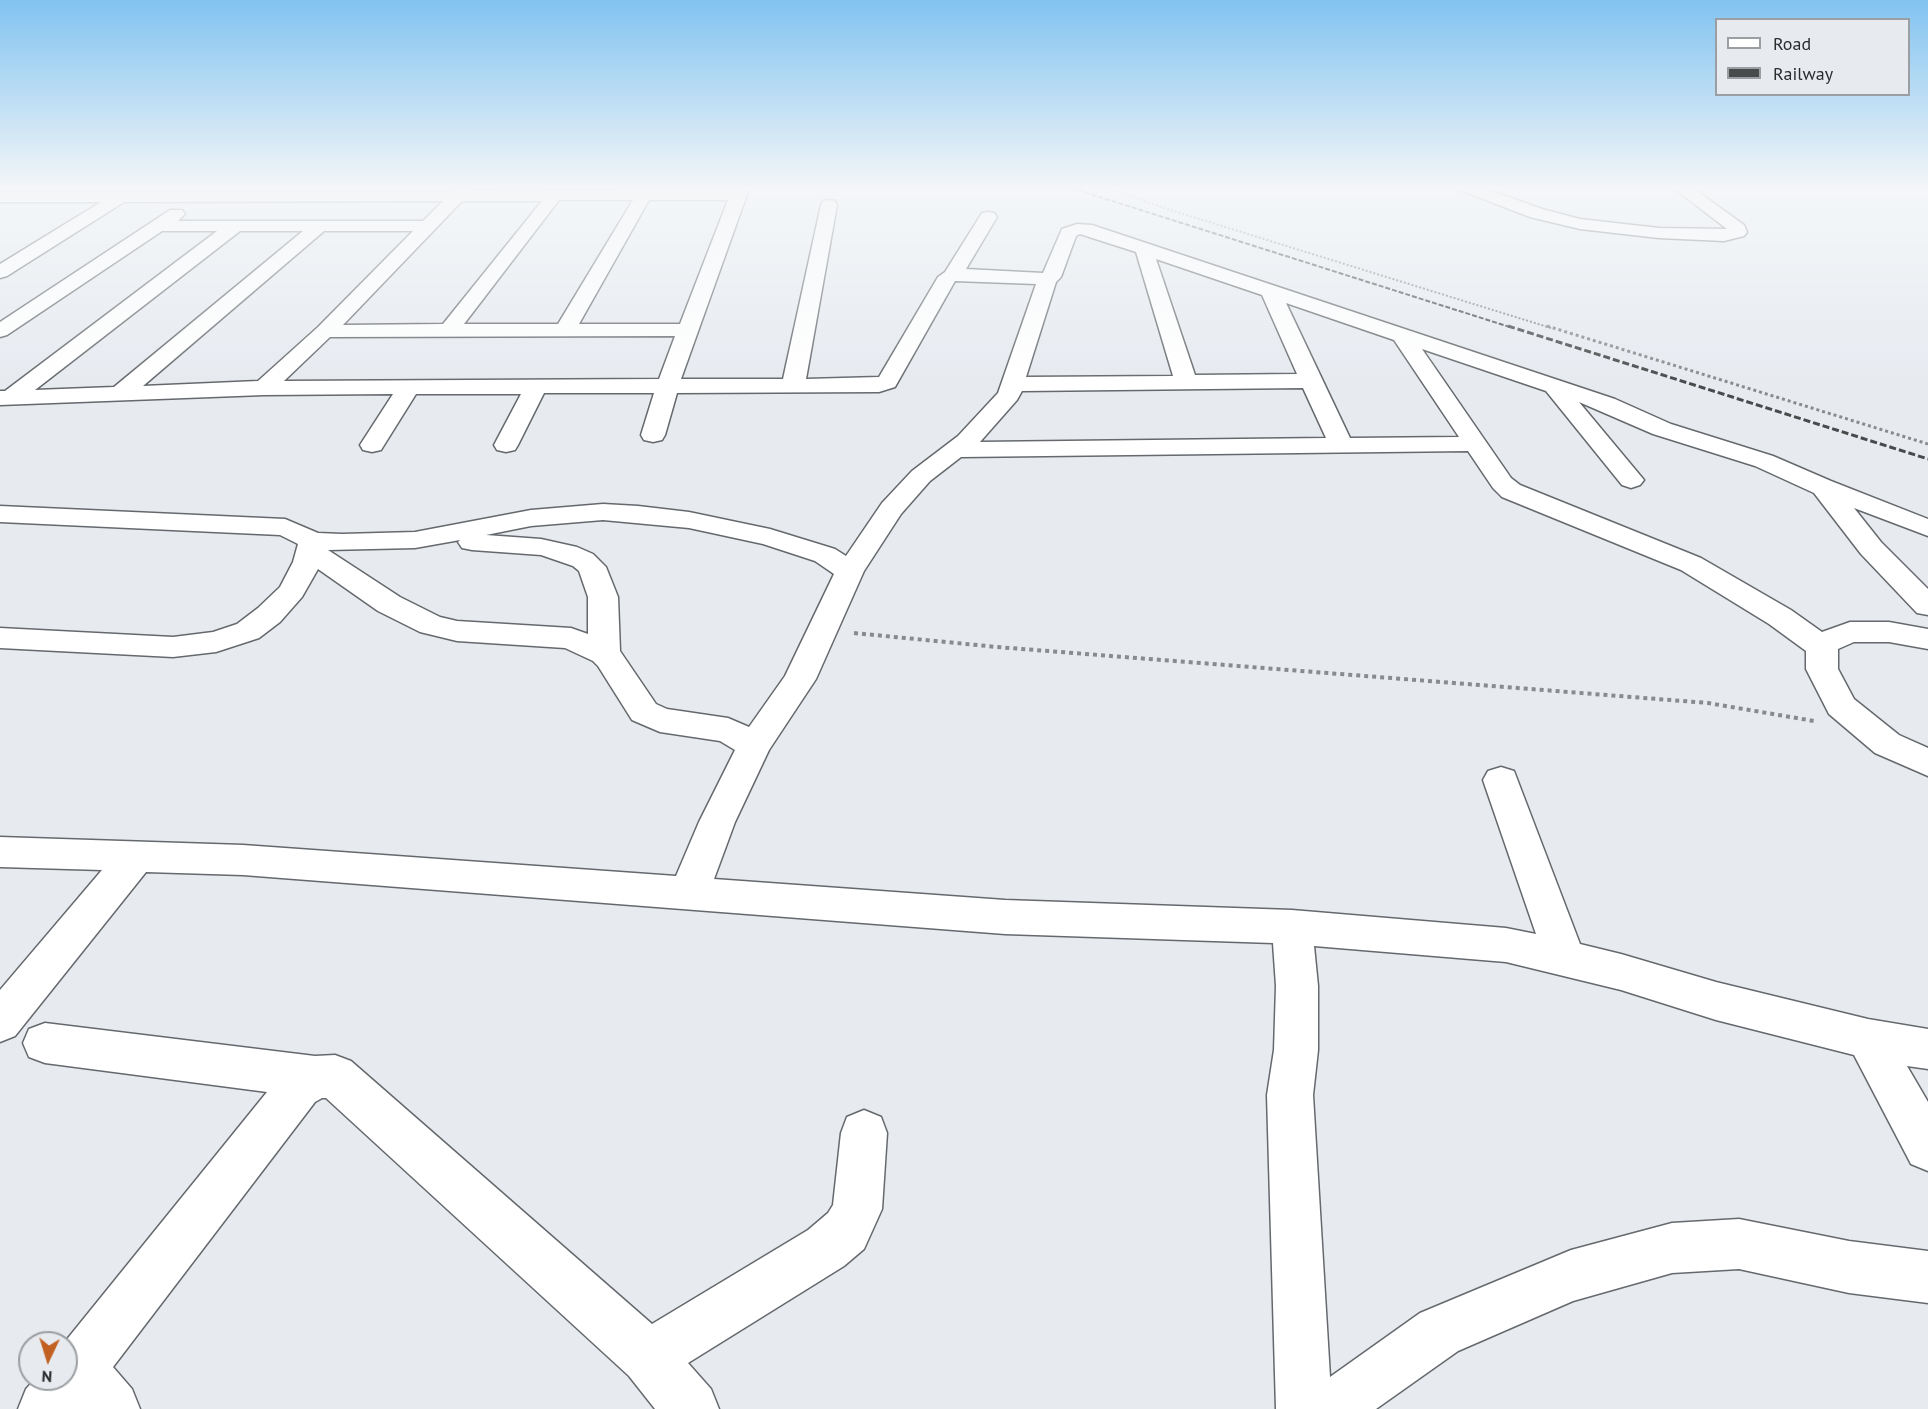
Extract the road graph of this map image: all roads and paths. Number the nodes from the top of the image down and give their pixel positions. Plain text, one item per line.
1 (32, 252) edge
2 (118, 252) edge
3 (201, 252) edge
4 (289, 252) edge
5 (403, 252) edge
6 (510, 252) edge
7 (611, 252) edge
8 (717, 252) edge
9 (820, 252) edge
10 (967, 252) edge
11 (1061, 252) edge
12 (1145, 252) edge
13 (1152, 252) edge
14 (1304, 252) edge
15 (0, 272) edge
16 (953, 274) junction
17 (1047, 279) junction
18 (1270, 290) junction
19 (449, 330) junction
20 (565, 330) junction
21 (688, 330) junction
22 (0, 331) edge
23 (325, 331) junction
24 (1402, 334) junction
25 (1312, 381) junction
26 (1186, 382) junction
27 (1014, 384) junction
28 (667, 387) junction
29 (793, 387) junction
30 (264, 388) junction
31 (408, 388) junction
32 (535, 388) junction
33 (1555, 388) junction
34 (119, 394) junction
35 (5, 398) edge
36 (653, 435) dead end
37 (1475, 444) junction
38 (1928, 444) edge
39 (372, 445) dead end
40 (506, 445) dead end
41 (1341, 445) junction
42 (956, 450) junction
43 (1631, 480) dead end
44 (1822, 487) junction
45 (0, 514) edge
46 (1928, 528) edge
47 (415, 540) junction
48 (312, 546) junction
49 (850, 571) junction
50 (1928, 606) edge
51 (823, 630) junction
52 (0, 638) edge
53 (1928, 639) edge
54 (1822, 647) junction
55 (604, 654) junction
56 (1864, 728) junction
57 (754, 746) junction
58 (1928, 763) edge
59 (1501, 780) dead end
60 (0, 852) edge
61 (136, 857) junction
62 (689, 893) junction
63 (1292, 927) junction
64 (1565, 959) junction
65 (0, 1022) edge
66 (1868, 1039) junction
67 (45, 1043) dead end
68 (1928, 1049) edge
69 (315, 1077) junction
70 (864, 1133) dead end
71 (1928, 1147) edge
72 (1928, 1277) edge
73 (648, 1357) junction
74 (79, 1396) edge
75 (691, 1409) edge
76 (1304, 1409) edge
77 (1335, 1409) edge

1 - 15 street
2 - 22 street
3 - 35 street
4 - 34 street
5 - 23 street
6 - 19 street
7 - 20 street
8 - 21 street
9 - 29 street
10 - 16 street
11 - 17 street
12 - 26 street
13 - 18 street
14 - 38 path
16 - 17 street
16 - 29 street
17 - 27 street
18 - 24 street
18 - 25 street
19 - 20 street
19 - 23 street
20 - 21 street
21 - 28 street
23 - 30 street
24 - 33 street
24 - 37 street
25 - 26 street
25 - 41 street
26 - 27 street
27 - 42 street
28 - 29 street
28 - 32 street
28 - 36 street
30 - 31 street
30 - 34 street
31 - 32 street
31 - 39 street
32 - 40 street
33 - 43 street
33 - 44 street
34 - 35 street
37 - 41 street
37 - 54 street
41 - 42 street
42 - 49 street
44 - 46 street
44 - 50 street
45 - 48 street
47 - 48 street
47 - 49 street
47 - 55 street
48 - 52 street
48 - 55 street
49 - 51 street
51 - 56 path
51 - 57 street
53 - 54 street
54 - 56 street
55 - 57 street
56 - 58 street
57 - 62 street
59 - 64 street
60 - 61 street
61 - 62 street
61 - 65 street
62 - 63 street
63 - 64 street
63 - 76 street
64 - 66 street
66 - 68 street
66 - 71 street
67 - 69 street
69 - 73 street
69 - 74 street
70 - 73 street
72 - 77 street
73 - 75 street

